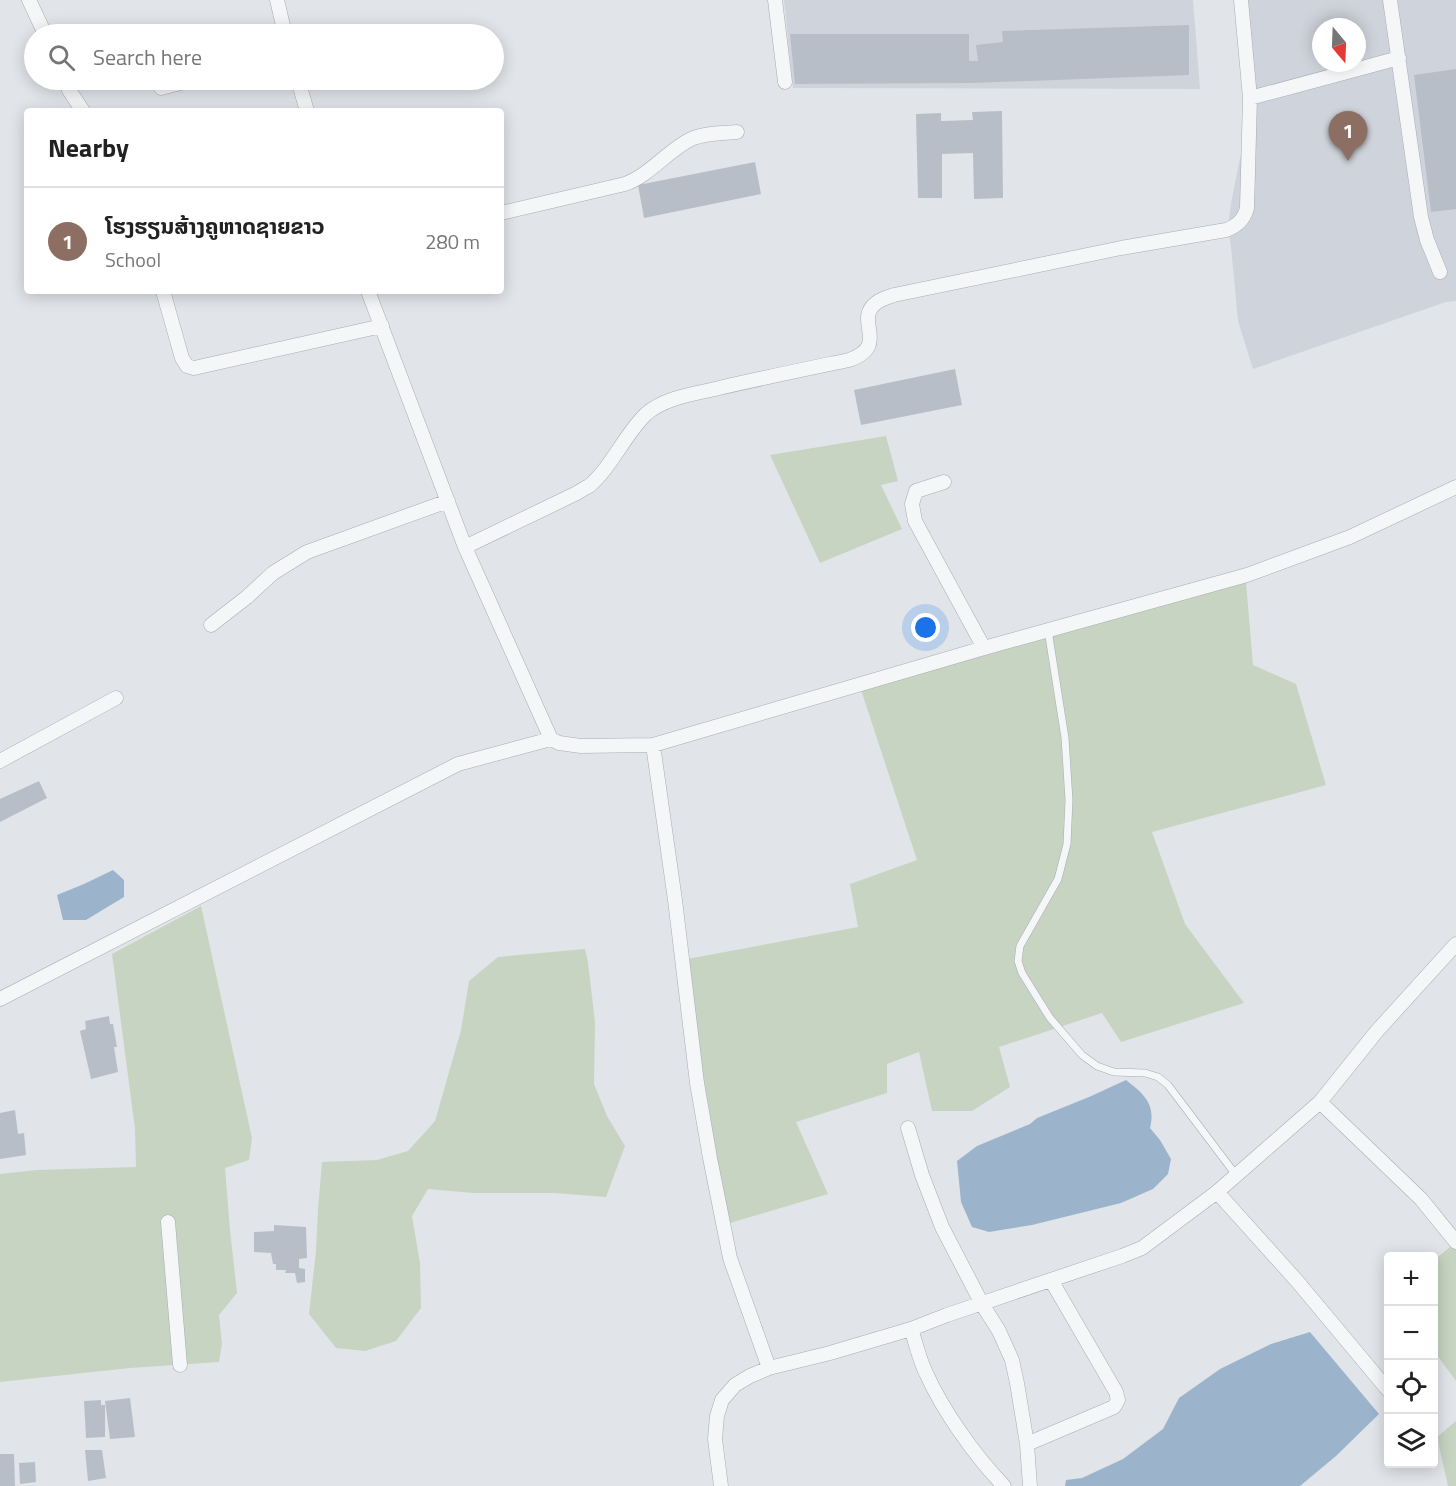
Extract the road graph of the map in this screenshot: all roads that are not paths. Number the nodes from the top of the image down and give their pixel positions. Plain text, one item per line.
1 (29, 0) edge
2 (277, 0) edge
3 (775, 0) edge
4 (1241, 0) edge
5 (1390, 0) edge
6 (40, 24) edge
7 (283, 24) edge
8 (1399, 58) junction
9 (784, 82) dead end
10 (69, 90) edge
11 (301, 90) edge
12 (1250, 98) junction
13 (81, 108) edge
14 (306, 108) edge
15 (737, 132) dead end
16 (504, 212) edge
17 (1440, 272) dead end
18 (164, 294) edge
19 (369, 294) edge
20 (382, 326) junction
21 (944, 482) dead end
22 (1456, 487) edge
23 (448, 501) junction
24 (465, 547) junction
25 (211, 626) dead end
26 (1048, 630) junction
27 (984, 648) junction
28 (116, 698) dead end
29 (551, 739) junction
30 (653, 745) junction
31 (0, 761) edge
32 (1456, 944) edge
33 (0, 999) edge
34 (1320, 1102) junction
35 (908, 1128) dead end
36 (1236, 1175) junction
37 (1217, 1192) junction
38 (168, 1222) dead end
39 (1456, 1242) edge
40 (1051, 1280) junction
41 (982, 1304) junction
42 (911, 1329) junction
43 (180, 1365) dead end
44 (769, 1368) junction
45 (1384, 1384) edge
46 (1027, 1444) junction
47 (721, 1486) edge
48 (1004, 1486) edge
49 (1030, 1486) edge

1 - 6 street
2 - 7 street
3 - 9 street
4 - 12 street
5 - 8 street
8 - 12 street
8 - 17 street
10 - 13 street
11 - 14 street
12 - 24 street
15 - 16 street
18 - 20 street
19 - 20 street
20 - 23 street
21 - 27 street
22 - 26 street
23 - 24 street
23 - 25 street
24 - 29 street
26 - 27 street
26 - 36 lane
27 - 30 street
28 - 31 street
29 - 30 street
29 - 33 street
30 - 44 street
32 - 34 street
34 - 36 street
34 - 39 street
35 - 41 street
36 - 37 street
37 - 40 street
37 - 45 street
38 - 43 street
40 - 41 street
40 - 46 street
41 - 42 street
41 - 46 street
42 - 44 street
42 - 48 street
44 - 47 street
46 - 49 street

